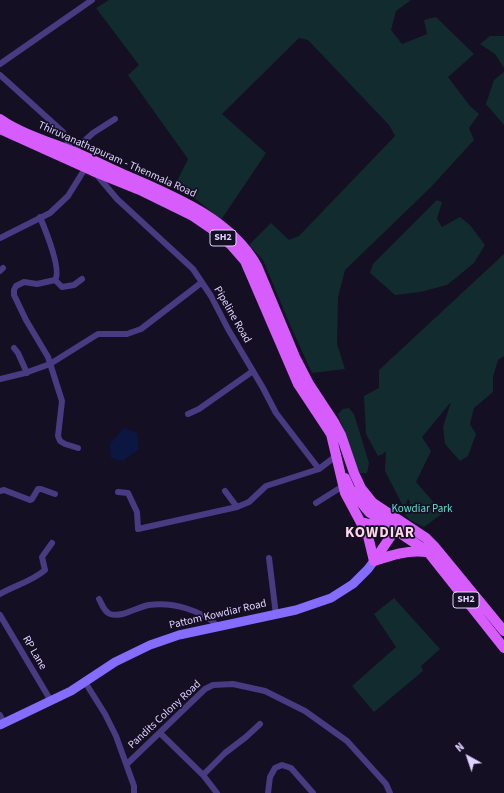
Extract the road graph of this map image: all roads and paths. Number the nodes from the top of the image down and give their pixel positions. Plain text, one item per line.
1 (79, 0) edge
2 (92, 0) edge
3 (83, 6) junction
4 (0, 64) edge
5 (0, 75) edge
6 (116, 119) dead end
7 (0, 122) edge
8 (70, 155) junction
9 (93, 167) junction
10 (40, 217) junction
11 (0, 238) edge
12 (82, 279) dead end
13 (56, 280) junction
14 (201, 283) junction
15 (14, 348) dead end
16 (50, 364) junction
17 (253, 371) junction
18 (27, 372) junction
19 (0, 379) edge
20 (188, 414) dead end
21 (78, 448) dead end
22 (336, 456) junction
23 (319, 469) junction
24 (343, 486) junction
25 (0, 491) edge
26 (225, 491) dead end
27 (118, 492) dead end
28 (55, 494) dead end
29 (316, 503) dead end
30 (237, 507) junction
31 (361, 522) junction
32 (397, 525) junction
33 (52, 543) dead end
34 (428, 552) junction
35 (269, 558) dead end
36 (374, 561) junction
37 (0, 594) edge
38 (99, 599) dead end
39 (0, 615) edge
40 (276, 615) junction
41 (219, 626) junction
42 (504, 631) edge
43 (504, 648) edge
44 (85, 682) junction
45 (51, 702) junction
46 (1, 721) edge
47 (260, 724) dead end
48 (160, 733) junction
49 (127, 764) junction
50 (202, 775) junction
51 (134, 793) edge
52 (217, 793) edge
53 (268, 793) edge
54 (313, 793) edge
55 (390, 793) edge

1 - 3 street
2 - 3 street
3 - 4 street
5 - 8 street
6 - 8 street
7 - 8 main road, Thiruvanathapuram - Thenmala Road
8 - 9 main road, Thiruvanathapuram - Thenmala Road
9 - 10 street
9 - 14 street, Pipeline Road
9 - 22 main road, SH2
9 - 32 main road, Thiruvanathapuram - Thenmala Road
10 - 11 street
10 - 13 street
12 - 13 street
13 - 16 street
14 - 16 street
14 - 17 street, Pipeline Road
15 - 18 street
16 - 18 street
16 - 21 street
17 - 20 street
17 - 23 street, Pipeline Road
18 - 19 street
22 - 23 street
22 - 24 main road
22 - 32 main road, SH2
23 - 30 street
24 - 29 street
24 - 31 main road
25 - 28 street
26 - 30 street
27 - 30 street
31 - 32 main road, SH2
31 - 36 main road
32 - 34 main road, SH2
32 - 36 main road
32 - 42 main road, Thiruvanathapuram - Thenmala Road
33 - 37 street
34 - 36 main road
34 - 43 main road, SH2
35 - 40 street
36 - 40 main road, Pattom Kowdiar Road
38 - 41 street
39 - 45 street, RP Lane
40 - 41 main road, Pattom Kowdiar Road
41 - 44 main road, Pattom Kowdiar Road
44 - 45 main road, Pattom Kowdiar Road
44 - 49 street, Pandits Colony Road
45 - 46 main road, Pattom Kowdiar Road
47 - 50 street
48 - 49 street, Pandits Colony Road
48 - 50 street
48 - 55 street, Pandits Colony Road
49 - 51 street
50 - 52 street
53 - 54 street

